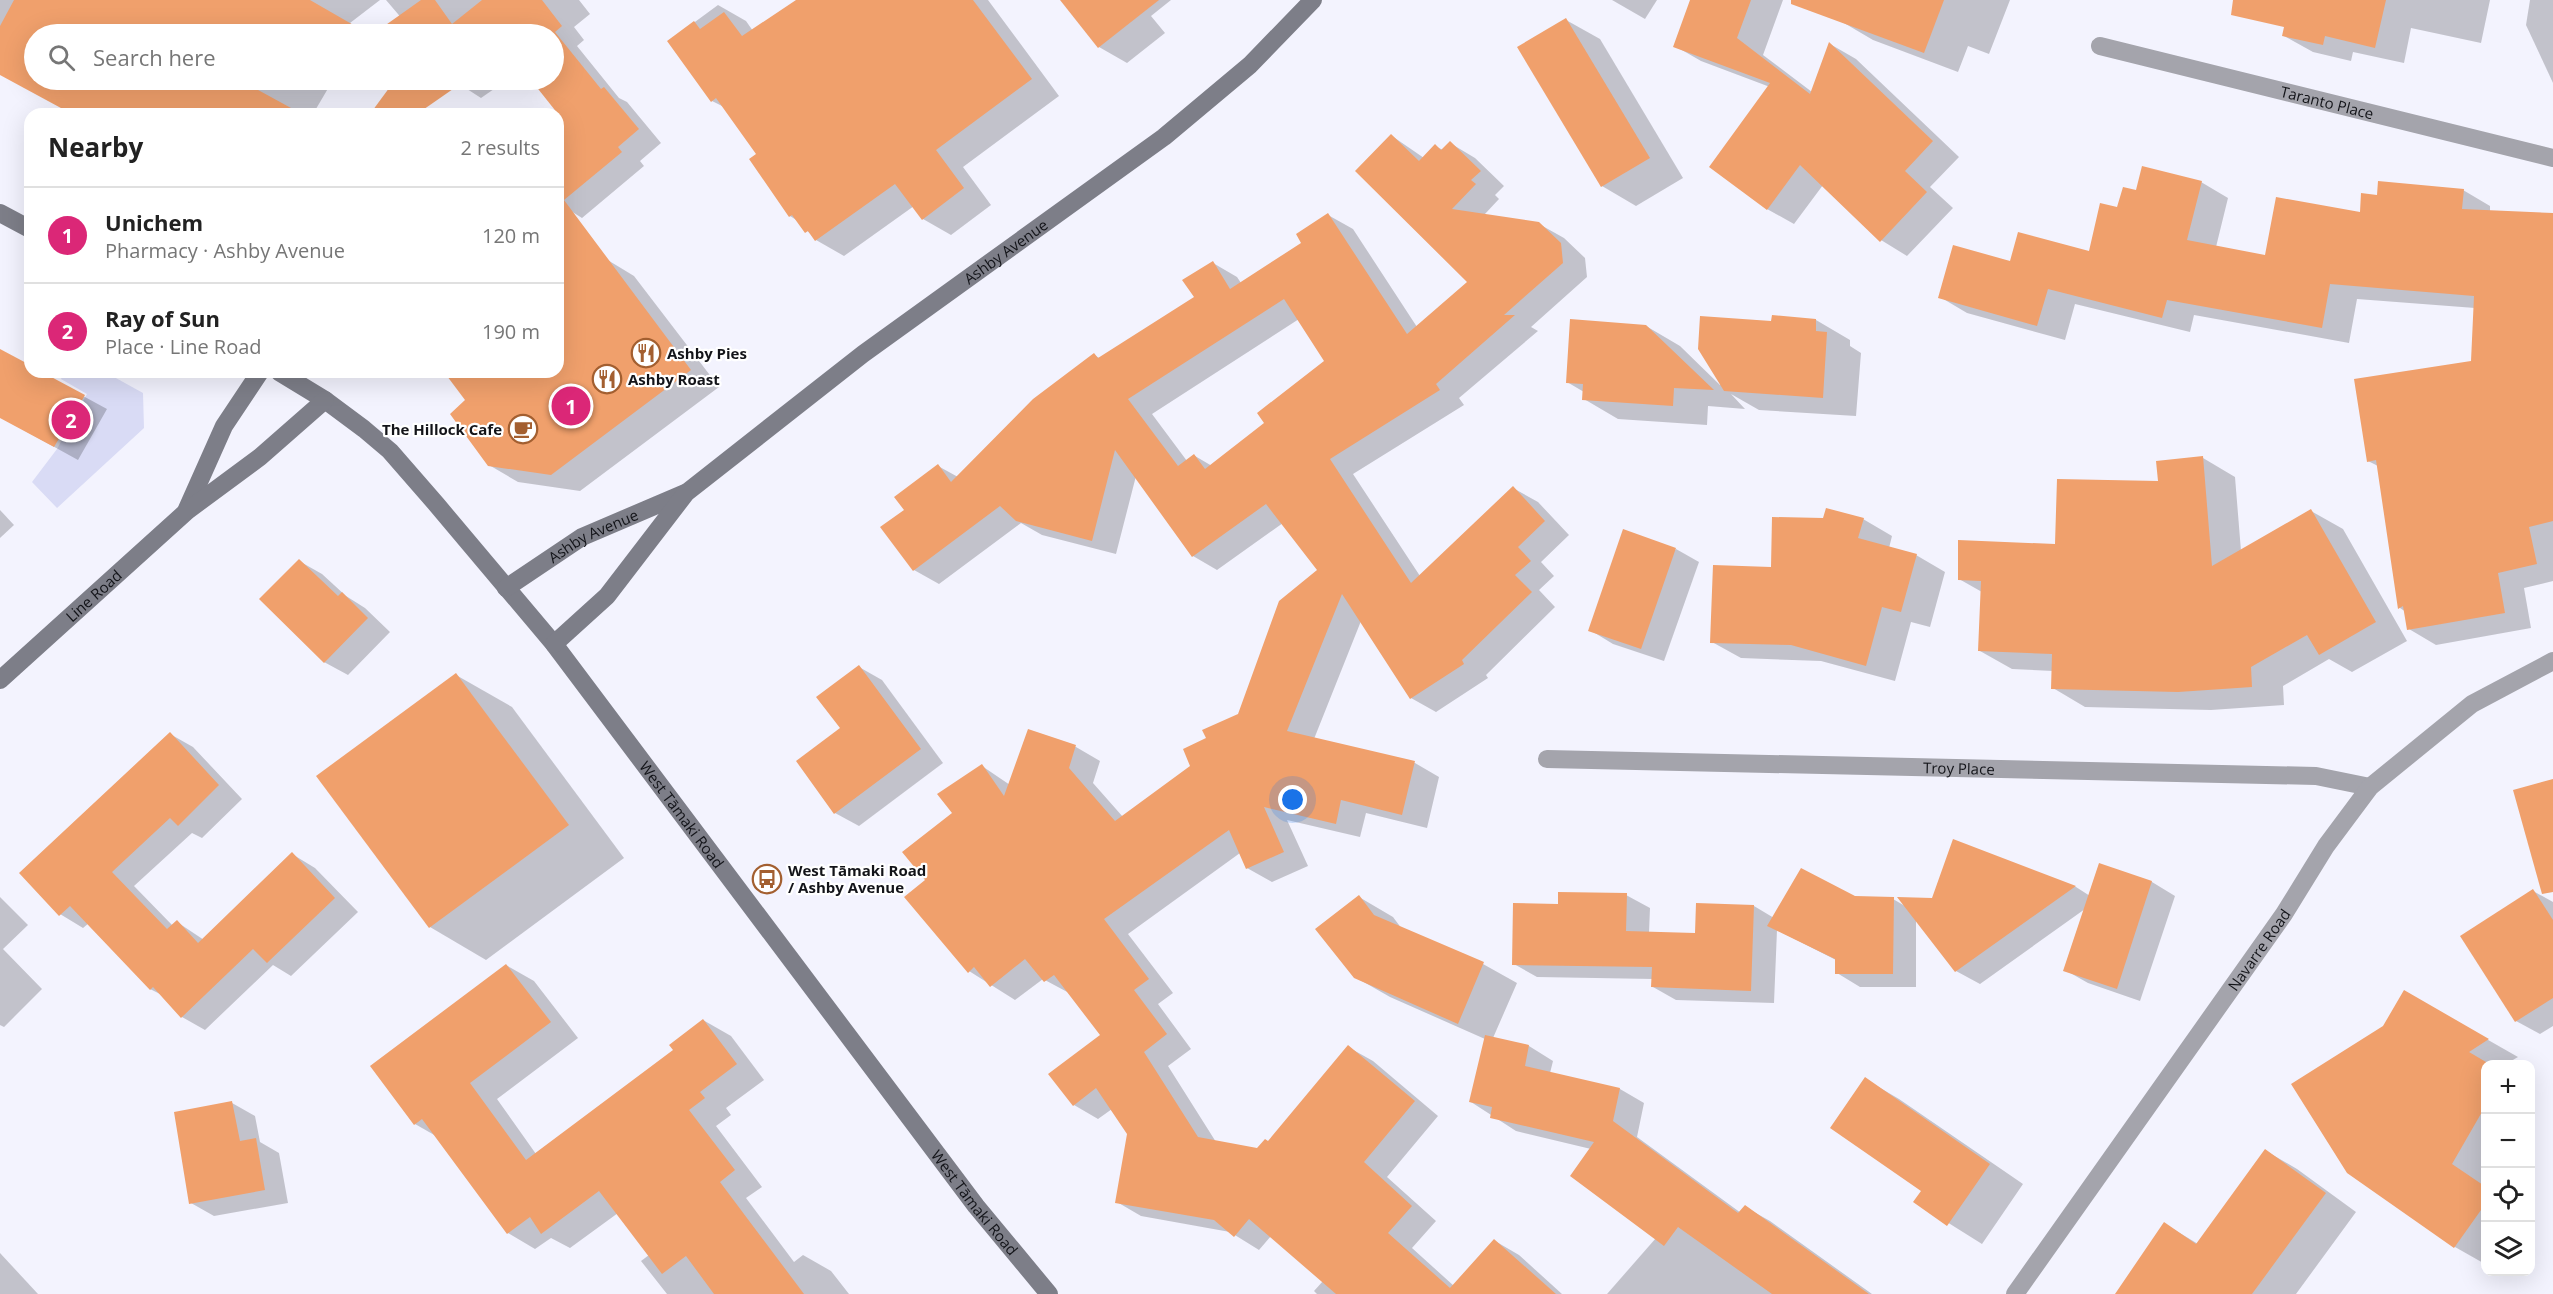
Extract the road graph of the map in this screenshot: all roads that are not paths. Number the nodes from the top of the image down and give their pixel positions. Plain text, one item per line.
1 (1313, 0) edge
2 (2100, 46) dead end
3 (2553, 158) edge
4 (0, 213) edge
5 (24, 226) edge
6 (256, 378) edge
7 (289, 378) edge
8 (325, 400) junction
9 (686, 493) junction
10 (187, 510) junction
11 (506, 588) junction
12 (554, 644) junction
13 (2553, 661) edge
14 (0, 680) edge
15 (1547, 759) dead end
16 (2370, 787) junction
17 (1050, 1294) edge
18 (2015, 1294) edge

1 - 9 main road, Ashby Avenue
2 - 3 street, Taranto Place
4 - 5 main road
6 - 10 main road, Line Road
7 - 8 main road, West Tāmaki Road
8 - 10 main road, Line Road
8 - 11 main road, West Tāmaki Road
9 - 11 main road, Ashby Avenue
9 - 12 main road, Ashby Avenue
10 - 14 main road, Line Road
11 - 12 main road, West Tāmaki Road
12 - 17 main road, West Tāmaki Road
13 - 16 street, Navarre Road
15 - 16 street, Troy Place
16 - 18 street, Navarre Road

